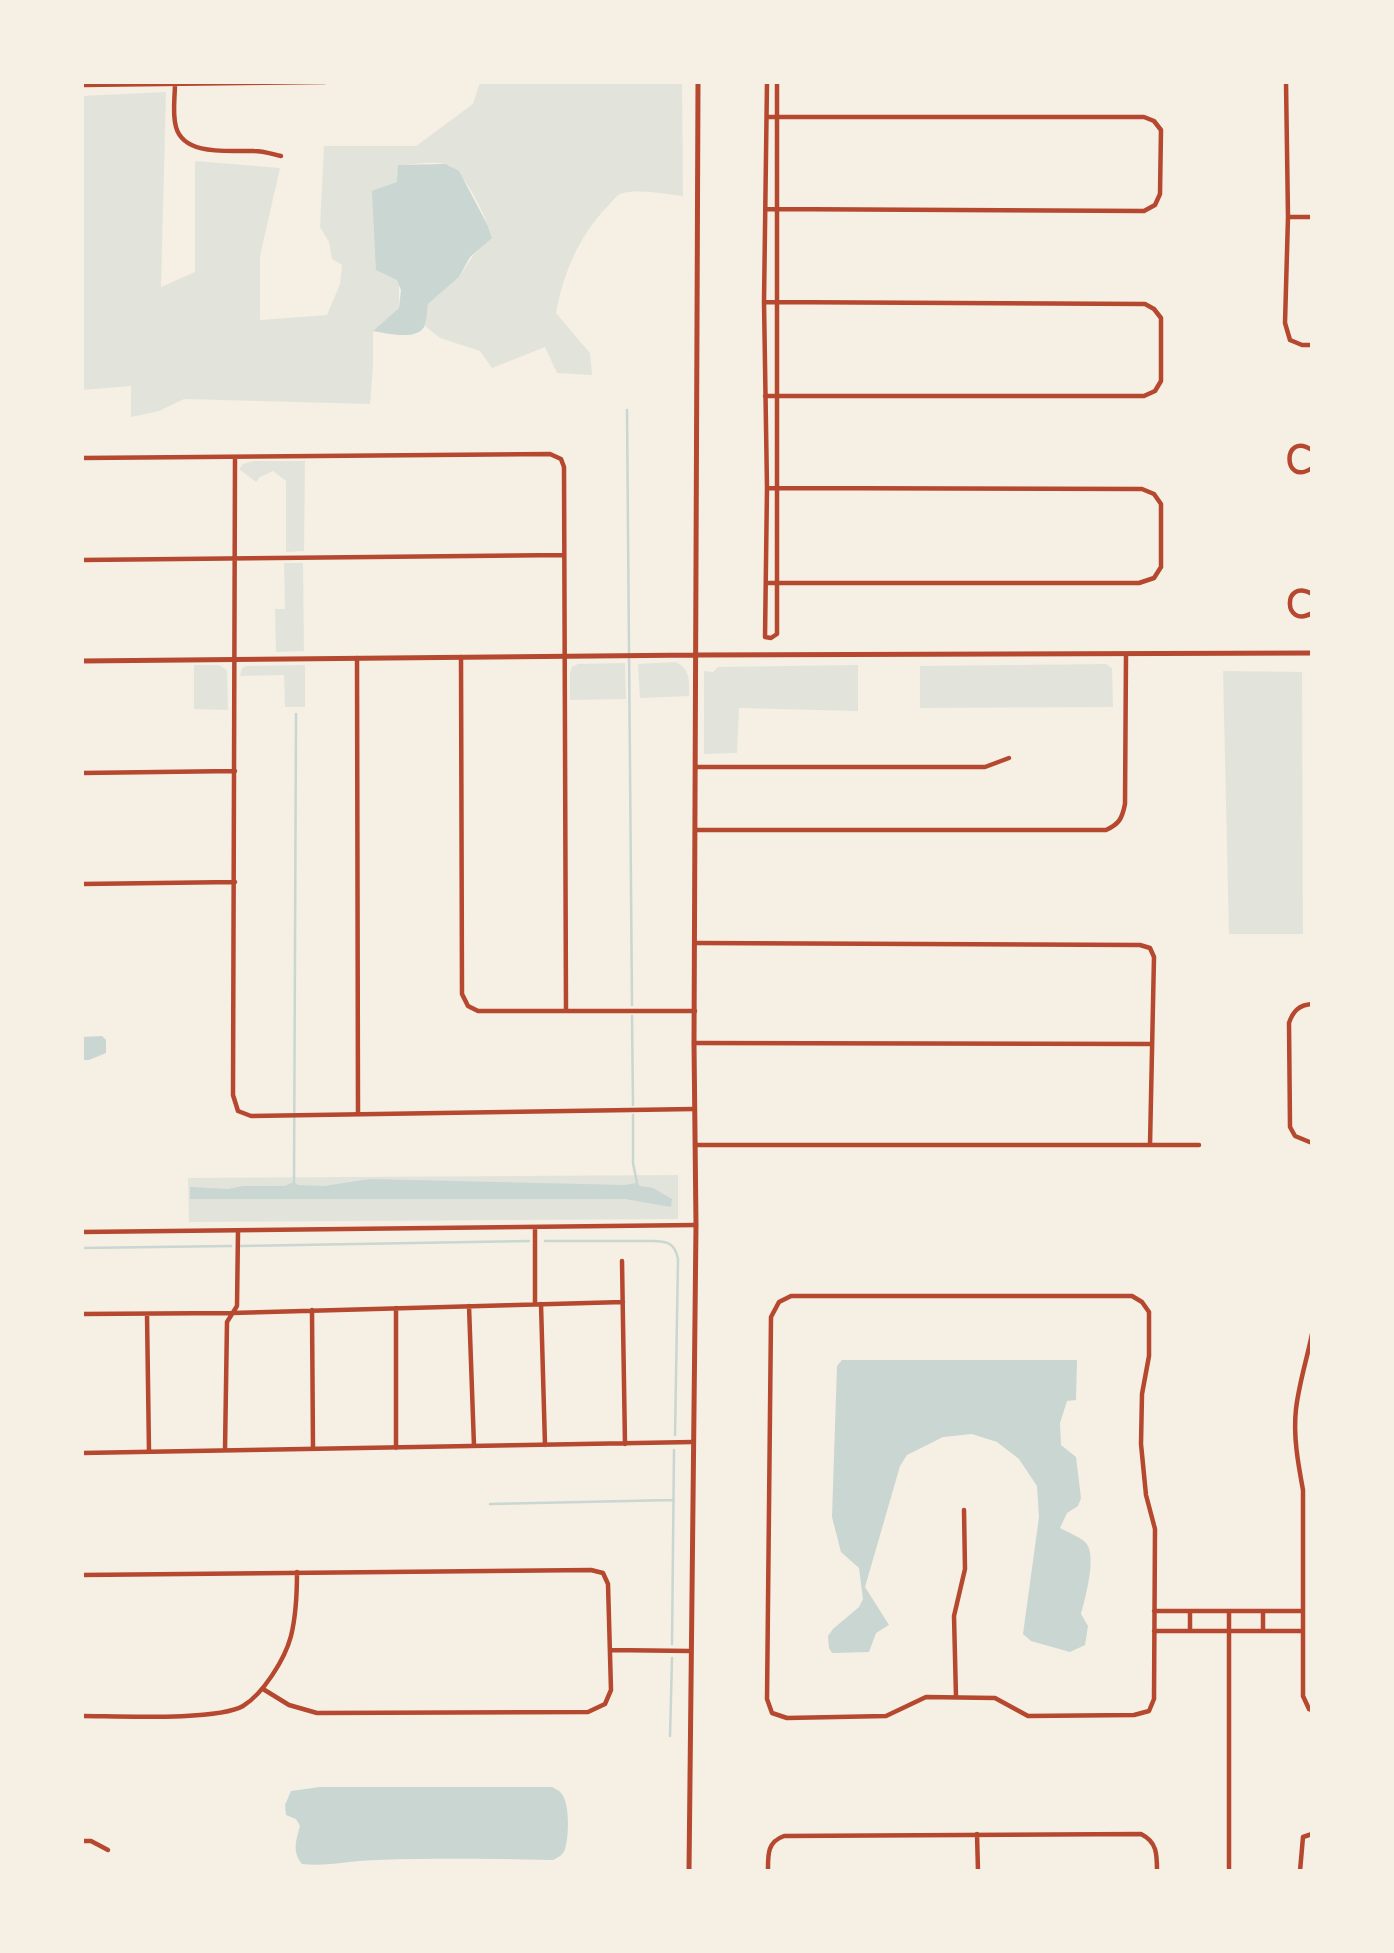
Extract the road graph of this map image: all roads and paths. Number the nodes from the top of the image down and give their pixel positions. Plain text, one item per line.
1 (242, 82) edge
2 (325, 82) edge
3 (698, 82) edge
4 (767, 82) edge
5 (777, 82) edge
6 (1286, 82) edge
7 (175, 83) edge
8 (82, 85) edge
9 (767, 117) junction
10 (777, 117) junction
11 (281, 156) dead end
12 (766, 209) junction
13 (776, 209) junction
14 (1288, 217) junction
15 (1312, 217) edge
16 (764, 302) junction
17 (776, 302) junction
18 (1312, 345) edge
19 (765, 396) junction
20 (776, 396) junction
21 (1312, 450) edge
22 (234, 457) junction
23 (82, 458) edge
24 (1312, 468) edge
25 (767, 488) junction
26 (777, 488) junction
27 (564, 555) junction
28 (235, 558) junction
29 (82, 559) edge
30 (766, 583) junction
31 (777, 583) junction
32 (1312, 594) edge
33 (1312, 613) edge
34 (1312, 653) edge
35 (1126, 654) junction
36 (696, 655) junction
37 (461, 657) junction
38 (565, 657) junction
39 (357, 658) junction
40 (234, 659) junction
41 (82, 661) edge
42 (1009, 758) dead end
43 (696, 767) junction
44 (235, 771) junction
45 (82, 773) edge
46 (696, 830) junction
47 (235, 882) junction
48 (82, 884) edge
49 (696, 943) junction
50 (1312, 1004) edge
51 (695, 1010) junction
52 (566, 1011) junction
53 (694, 1043) junction
54 (1152, 1044) junction
55 (694, 1109) junction
56 (358, 1114) junction
57 (1312, 1143) edge
58 (695, 1145) junction
59 (1150, 1145) junction
60 (1199, 1145) dead end
61 (696, 1225) junction
62 (535, 1228) junction
63 (238, 1231) junction
64 (82, 1233) edge
65 (622, 1261) dead end
66 (623, 1302) junction
67 (538, 1304) junction
68 (469, 1306) junction
69 (396, 1308) junction
70 (312, 1310) junction
71 (232, 1313) junction
72 (82, 1314) edge
73 (147, 1314) junction
74 (1312, 1334) edge
75 (693, 1443) junction
76 (625, 1444) junction
77 (545, 1445) junction
78 (474, 1446) junction
79 (396, 1447) junction
80 (313, 1449) junction
81 (225, 1450) junction
82 (149, 1452) junction
83 (82, 1453) edge
84 (964, 1510) dead end
85 (297, 1572) junction
86 (82, 1575) edge
87 (1154, 1611) junction
88 (1191, 1611) junction
89 (1230, 1611) junction
90 (1263, 1611) junction
91 (1303, 1611) junction
92 (1190, 1630) junction
93 (1230, 1630) junction
94 (1263, 1630) junction
95 (1303, 1630) junction
96 (1154, 1631) junction
97 (610, 1650) junction
98 (690, 1651) junction
99 (263, 1689) junction
100 (957, 1697) junction
101 (1312, 1710) edge
102 (82, 1716) edge
103 (977, 1834) junction
104 (1312, 1834) edge
105 (82, 1842) edge
106 (108, 1850) dead end
107 (688, 1871) edge
108 (768, 1871) edge
109 (978, 1871) edge
110 (1157, 1871) edge
111 (1229, 1871) edge
112 (1300, 1871) edge

1 - 2 street
1 - 7 street
3 - 36 street
4 - 9 street
5 - 10 street
6 - 14 street
7 - 8 street
7 - 11 street
9 - 10 street
9 - 12 street
10 - 13 street
10 - 13 street
12 - 13 street
12 - 16 street
13 - 17 street
14 - 15 street
14 - 18 street
16 - 17 street
16 - 19 street
17 - 20 street
17 - 20 street
19 - 20 street
19 - 25 street
20 - 26 street
21 - 24 street
22 - 23 street
22 - 27 street
22 - 28 street
25 - 26 street
25 - 30 street
26 - 31 street
26 - 31 street
27 - 28 street
27 - 38 street
28 - 29 street
28 - 40 street
30 - 31 street
30 - 31 street
32 - 33 street
34 - 35 street
35 - 36 street
35 - 46 street
36 - 38 street
36 - 43 street
37 - 38 street
37 - 39 street
37 - 52 street
38 - 52 street
39 - 40 street
39 - 56 street
40 - 41 street
40 - 44 street
42 - 43 street
43 - 46 street
44 - 45 street
44 - 47 street
46 - 49 street
47 - 48 street
47 - 56 street
49 - 51 street
49 - 54 street
50 - 57 street
51 - 52 street
51 - 53 street
53 - 54 street
53 - 55 street
54 - 59 street
55 - 56 street
55 - 58 street
58 - 59 street
58 - 61 street
59 - 60 street
61 - 62 street
61 - 75 street
62 - 63 street
62 - 67 street
63 - 64 street
63 - 71 street
65 - 66 street
66 - 67 street
66 - 76 street
67 - 68 street
67 - 77 street
68 - 69 street
68 - 78 street
69 - 70 street
69 - 79 street
70 - 71 street
70 - 80 street
71 - 73 street
71 - 81 street
72 - 73 street
73 - 82 street
74 - 91 street
75 - 76 street
75 - 98 street
76 - 77 street
77 - 78 street
78 - 79 street
79 - 80 street
80 - 81 street
81 - 82 street
82 - 83 street
84 - 100 street
85 - 86 street
85 - 97 street
85 - 99 street
87 - 88 street
87 - 96 street
87 - 100 street
88 - 89 street
88 - 92 street
89 - 90 street
89 - 93 street
90 - 91 street
90 - 94 street
91 - 95 street
92 - 93 street
92 - 96 street
93 - 94 street
93 - 111 street
94 - 95 street
95 - 101 street
96 - 100 street
97 - 98 street
97 - 99 street
98 - 107 street
99 - 102 street
103 - 108 street
103 - 109 street
103 - 110 street
104 - 112 street
105 - 106 street

